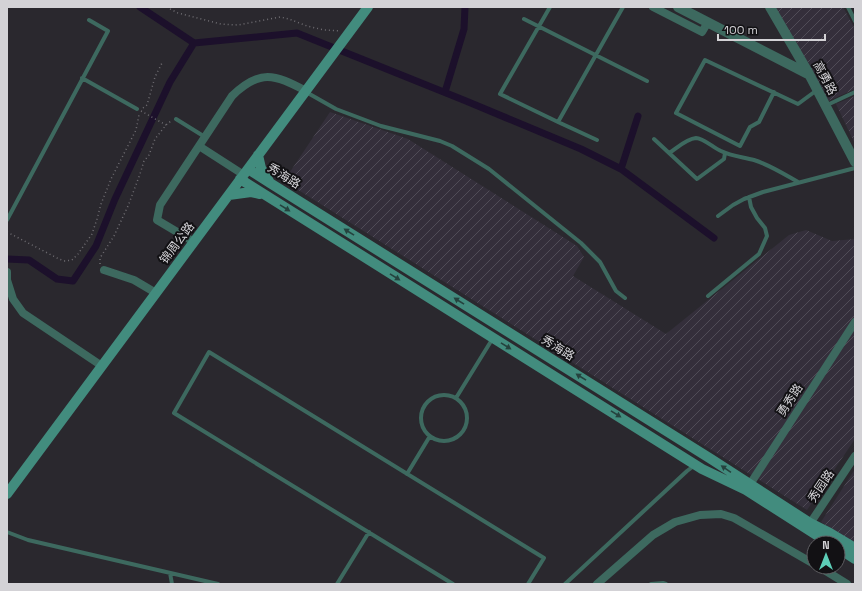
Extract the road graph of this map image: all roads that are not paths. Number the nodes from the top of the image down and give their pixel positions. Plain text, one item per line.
1 (550, 7) edge
2 (623, 7) edge
3 (653, 7) edge
4 (678, 7) edge
5 (770, 7) edge
6 (848, 7) edge
7 (365, 8) edge
8 (524, 19) dead end
9 (89, 20) dead end
10 (855, 21) edge
11 (708, 22) junction
12 (539, 27) junction
13 (596, 55) junction
14 (808, 74) junction
15 (82, 78) junction
16 (647, 82) dead end
17 (817, 90) junction
18 (306, 91) junction
19 (774, 92) junction
20 (855, 92) edge
21 (825, 106) junction
22 (139, 110) road end
23 (176, 119) dead end
24 (558, 122) junction
25 (205, 137) junction
26 (654, 139) dead end
27 (597, 140) dead end
28 (199, 146) junction
29 (669, 153) junction
30 (725, 153) junction
31 (258, 155) junction
32 (855, 162) edge
33 (855, 168) edge
34 (244, 174) junction
35 (798, 182) junction
36 (270, 183) junction
37 (229, 195) junction
38 (265, 195) junction
39 (748, 197) junction
40 (718, 216) dead end
41 (7, 220) edge
42 (194, 242) junction
43 (104, 270) road end
44 (7, 273) edge
45 (156, 292) junction
46 (708, 296) dead end
47 (625, 298) dead end
48 (473, 310) junction
49 (466, 321) junction
50 (855, 322) edge
51 (493, 338) junction
52 (102, 366) junction
53 (456, 398) junction
54 (430, 436) junction
55 (855, 456) edge
56 (696, 465) junction
57 (408, 474) junction
58 (748, 487) junction
59 (7, 494) edge
60 (808, 526) junction
61 (7, 532) edge
62 (369, 532) junction
63 (819, 535) edge
64 (832, 535) edge
65 (846, 551) edge
66 (855, 558) edge
67 (806, 559) edge
68 (170, 572) junction
69 (834, 575) edge
70 (172, 584) edge
71 (218, 584) edge
72 (337, 584) edge
73 (453, 584) edge
74 (528, 584) edge
75 (565, 584) edge
76 (597, 584) edge
77 (651, 584) edge
78 (666, 584) edge
79 (847, 584) edge

1 - 12 lane
2 - 13 lane
3 - 11 street
4 - 11 street
5 - 14 street, 高勇路
6 - 10 lane
7 - 18 main road, 锦周公路
8 - 12 lane
9 - 15 lane
11 - 14 street
12 - 13 lane
12 - 24 lane
13 - 16 lane
13 - 24 lane
14 - 17 street, 高勇路
15 - 22 lane
15 - 41 lane
17 - 19 lane
17 - 21 street, 高勇路
18 - 25 street
18 - 31 main road, 锦周公路
18 - 47 lane
19 - 19 lane
20 - 21 lane
21 - 32 street, 高勇路
23 - 25 lane
24 - 27 lane
25 - 28 street
26 - 29 lane
28 - 34 street
28 - 42 street
29 - 30 lane
29 - 30 lane
30 - 35 lane
31 - 34 main road, 锦周公路
31 - 36 main road
33 - 35 lane
34 - 36 main road, 秀海路
34 - 37 main road, 锦周公路
34 - 38 main road, 秀海路
35 - 39 lane
48 -> 36 main road, 秀海路
37 - 38 main road
37 - 42 main road, 锦周公路
38 -> 49 main road, 秀海路
39 - 40 lane
39 - 46 lane
42 - 45 main road, 锦周公路
43 - 45 street
44 - 52 street
45 - 52 main road, 锦周公路
48 - 49 street
58 -> 48 main road, 秀海路
49 - 51 main road, 秀海路
50 - 58 street, 勇秀路
51 - 53 lane
51 -> 56 main road, 秀海路
52 - 59 main road, 锦周公路
53 - 54 lane
53 - 54 lane
54 - 57 lane
55 - 60 street, 秀园路
56 - 58 main road, 秀海路
56 - 75 lane
57 - 62 lane
57 - 74 lane
58 - 60 main road, 秀海路
60 - 63 main road, 秀海路
60 - 64 main road, 秀海路
61 - 68 lane
62 - 72 lane
62 - 73 lane
65 - 66 main road, 秀海路
67 - 76 street
68 - 70 lane
68 - 71 lane
69 - 79 street
77 - 78 lane

